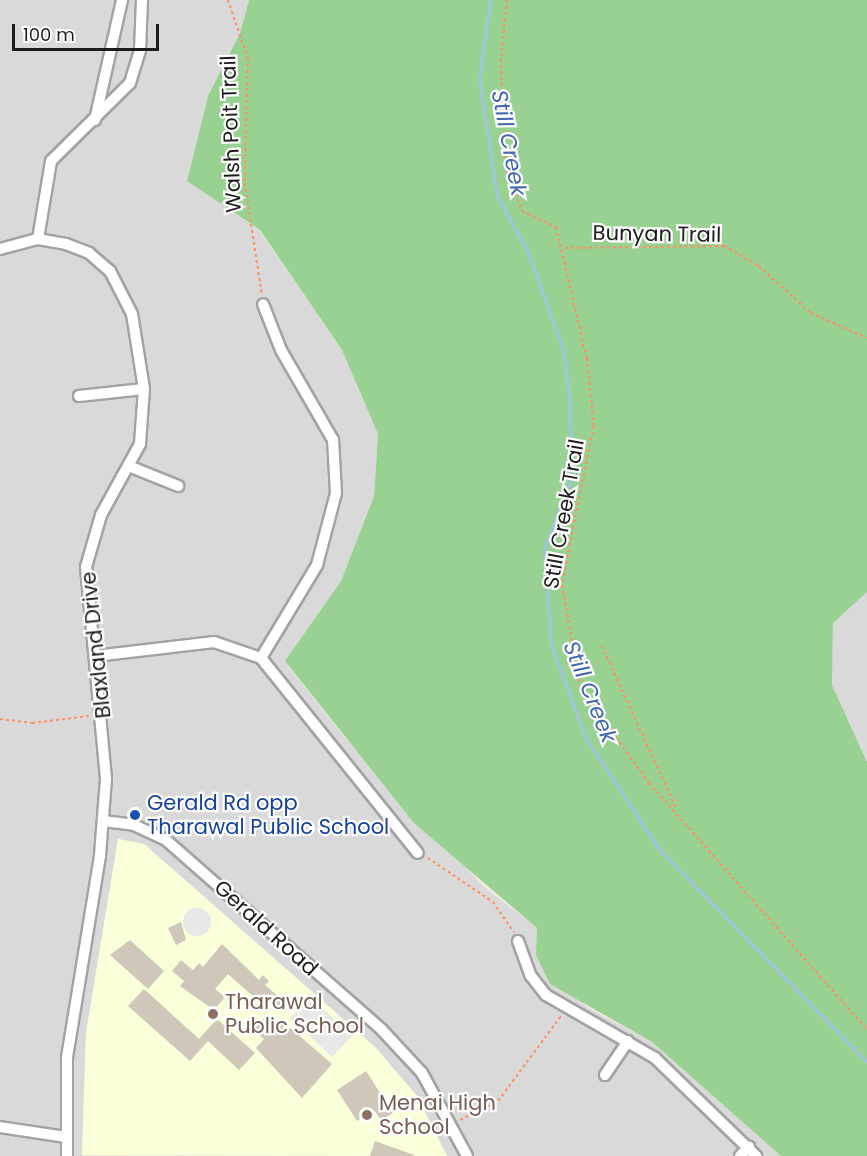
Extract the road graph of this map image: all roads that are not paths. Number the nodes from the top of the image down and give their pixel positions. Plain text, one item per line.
1 (122, 0) edge
2 (142, 0) edge
3 (96, 120) junction
4 (38, 240) junction
5 (0, 249) edge
6 (262, 303) road end
7 (144, 389) junction
8 (79, 396) dead end
9 (131, 467) junction
10 (178, 486) dead end
11 (95, 656) junction
12 (261, 658) junction
13 (103, 821) junction
14 (418, 854) road end
15 (518, 941) road end
16 (628, 1041) junction
17 (605, 1075) dead end
18 (0, 1127) edge
19 (66, 1137) junction
20 (753, 1152) edge
21 (67, 1156) edge
22 (466, 1156) edge
23 (740, 1156) edge

1 - 3 street
2 - 3 street
3 - 4 street
4 - 5 street, Blaxland Drive
4 - 7 street, Blaxland Drive
6 - 12 street
7 - 8 street
7 - 9 street, Blaxland Drive
9 - 10 street
9 - 11 street, Blaxland Drive
11 - 12 street
11 - 13 street, Blaxland Drive
12 - 14 street
13 - 19 street, Blaxland Drive
13 - 22 street, Gerald Road
15 - 16 street
16 - 17 street
16 - 20 street
18 - 19 street
19 - 21 street, Blaxland Drive
20 - 23 street

